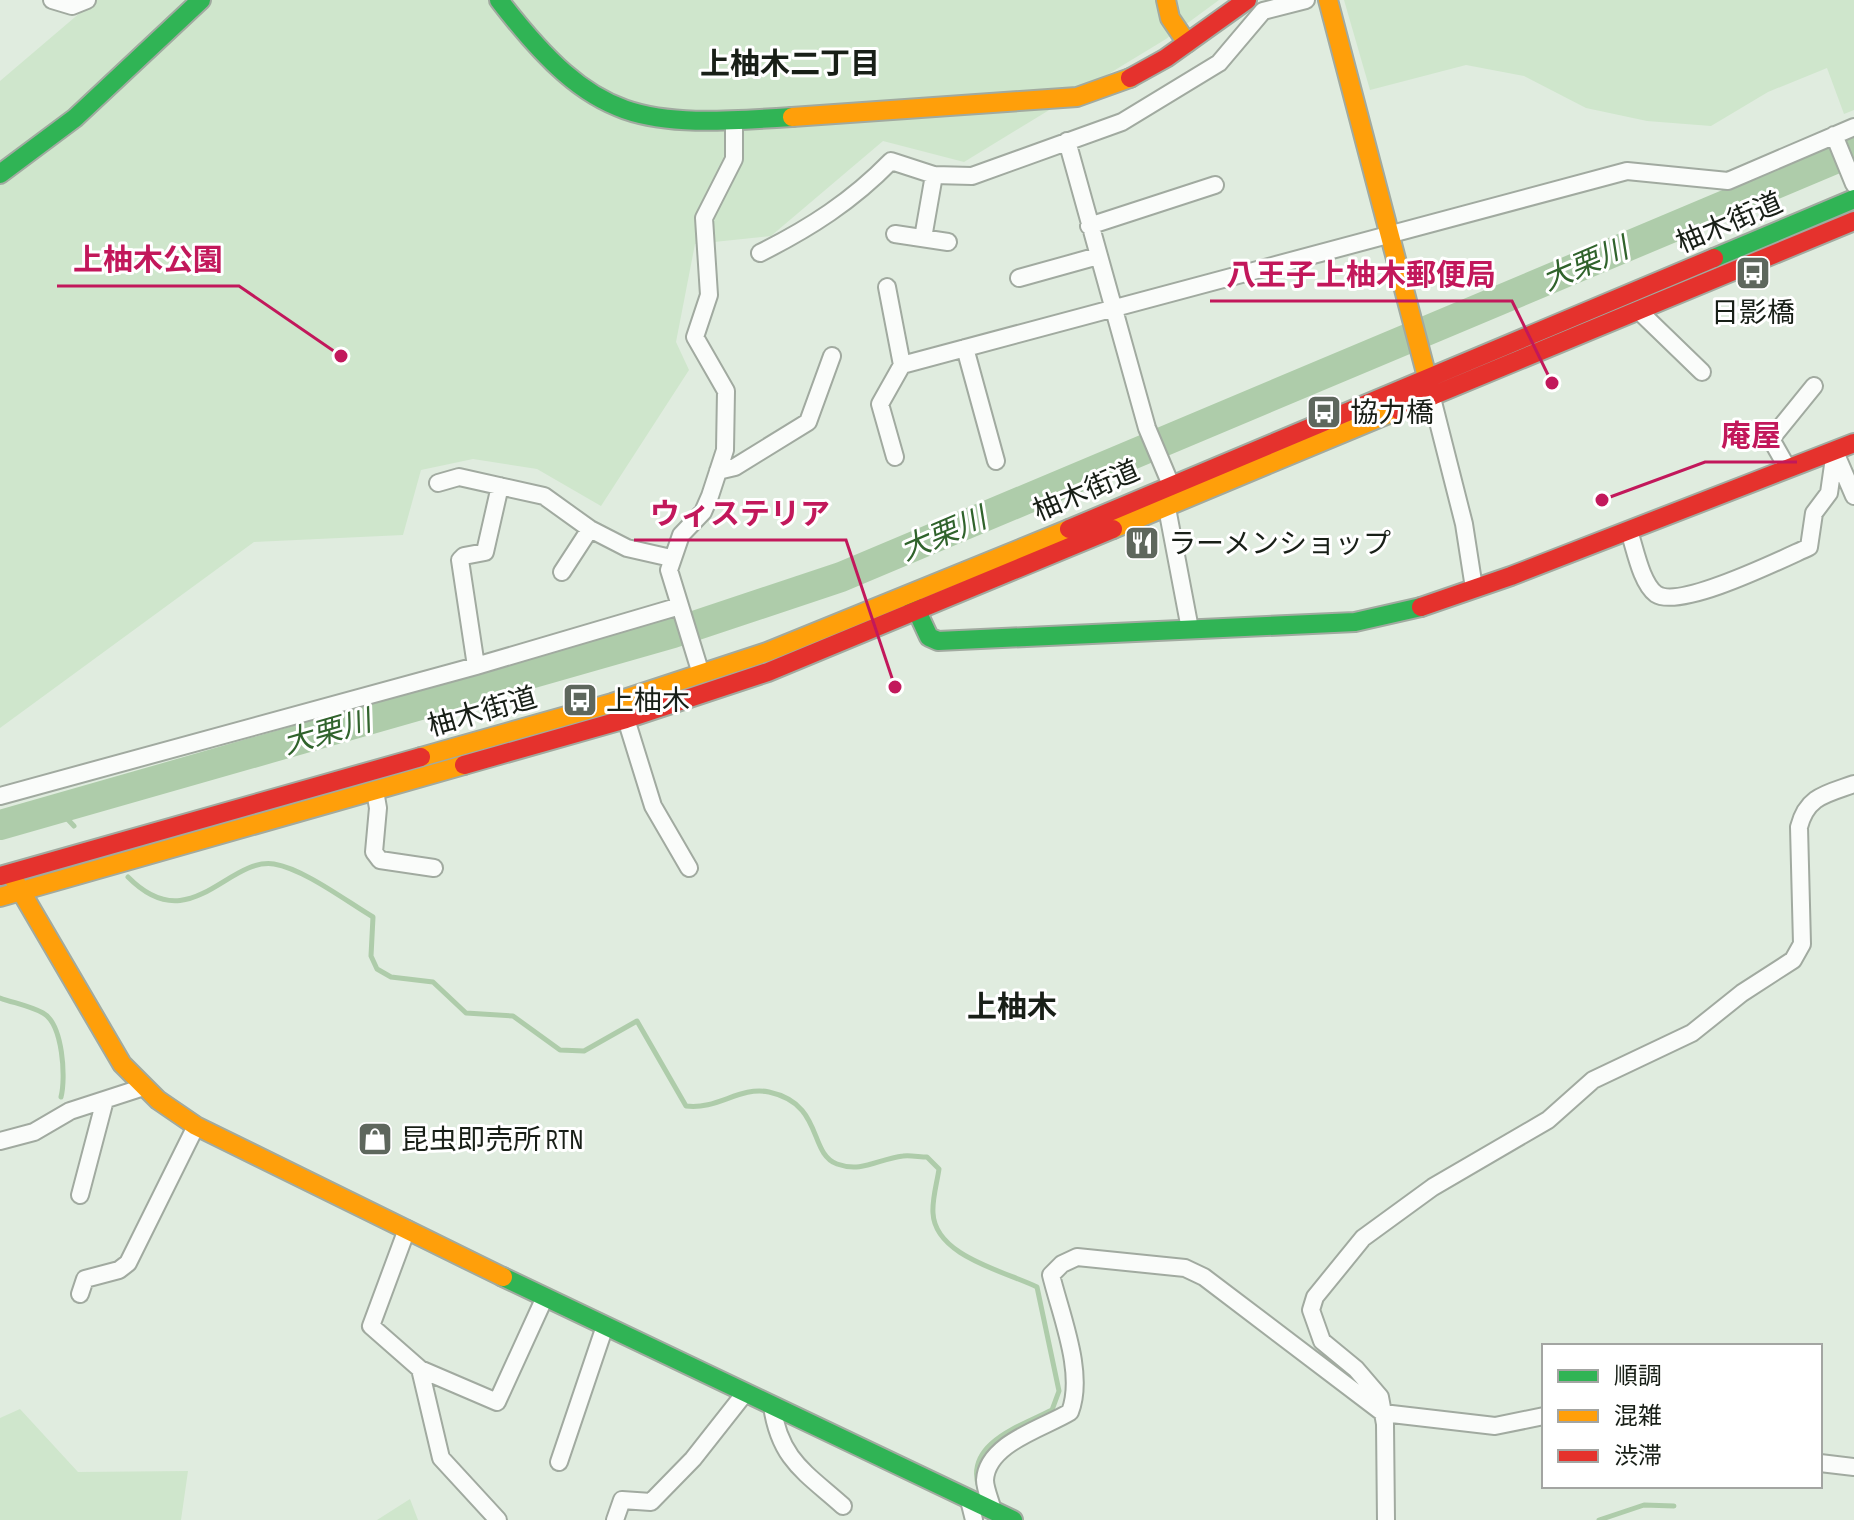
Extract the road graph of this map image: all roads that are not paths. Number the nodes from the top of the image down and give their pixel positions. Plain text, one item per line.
1 (52, 0) edge
2 (87, 0) edge
3 (201, 0) edge
4 (499, 0) edge
5 (1166, 0) edge
6 (1247, 0) edge
7 (1306, 0) edge
8 (1328, 0) edge
9 (1187, 43) junction
10 (734, 122) junction
11 (1854, 127) edge
12 (1834, 137) junction
13 (1067, 141) junction
14 (0, 174) edge
15 (934, 175) junction
16 (1852, 180) edge
17 (1215, 185) dead end
18 (1854, 199) edge
19 (1854, 221) edge
20 (1089, 226) junction
21 (895, 234) dead end
22 (1391, 234) junction
23 (923, 238) junction
24 (948, 242) dead end
25 (760, 253) dead end
26 (1098, 256) junction
27 (1019, 278) dead end
28 (887, 287) dead end
29 (1113, 308) junction
30 (1639, 311) junction
31 (965, 348) junction
32 (832, 356) dead end
33 (902, 365) junction
34 (1702, 372) dead end
35 (1428, 378) junction
36 (1814, 386) dead end
37 (1432, 398) junction
38 (1854, 443) edge
39 (1835, 451) junction
40 (895, 457) dead end
41 (996, 461) dead end
42 (1788, 469) junction
43 (718, 471) junction
44 (438, 483) dead end
45 (1171, 485) junction
46 (500, 486) junction
47 (1854, 496) edge
48 (1167, 508) junction
49 (590, 529) junction
50 (1629, 531) junction
51 (671, 558) junction
52 (562, 572) dead end
53 (1474, 588) junction
54 (913, 604) junction
55 (681, 609) junction
56 (1190, 629) junction
57 (476, 666) junction
58 (701, 674) junction
59 (626, 719) junction
60 (1854, 784) edge
61 (375, 791) junction
62 (0, 796) edge
63 (3, 868) edge
64 (434, 868) dead end
65 (689, 868) dead end
66 (22, 891) junction
67 (0, 897) edge
68 (144, 1087) junction
69 (105, 1100) junction
70 (196, 1126) junction
71 (0, 1141) edge
72 (80, 1195) dead end
73 (407, 1229) junction
74 (80, 1294) dead end
75 (545, 1297) junction
76 (605, 1326) junction
77 (420, 1369) junction
78 (745, 1393) junction
79 (772, 1406) junction
80 (1383, 1413) junction
81 (1542, 1416) edge
82 (559, 1462) dead end
83 (1822, 1463) edge
84 (1854, 1467) edge
85 (969, 1500) junction
86 (843, 1506) dead end
87 (993, 1511) junction
88 (498, 1520) edge
89 (615, 1520) edge
90 (974, 1520) edge
91 (1013, 1520) edge
92 (1386, 1520) edge

1 - 2 street
3 - 14 main road
4 - 10 main road
5 - 9 main road
6 - 9 main road
7 - 13 street
8 - 22 main road
9 - 10 main road
10 - 43 street
11 - 12 street
12 - 16 street
12 - 22 street
13 - 15 street
13 - 20 street
15 - 23 street
15 - 25 street
17 - 20 street
18 - 35 main road, 柚木街道
19 - 30 main road, 柚木街道
20 - 26 street
21 - 23 street
22 - 29 street
22 - 35 main road
23 - 24 street
26 - 27 street
26 - 29 street
28 - 33 street
29 - 31 street
29 - 45 street
30 - 34 street
30 - 37 main road, 柚木街道
31 - 33 street
31 - 41 street
32 - 43 street
33 - 40 street
35 - 37 main road
35 - 45 main road, 柚木街道
36 - 42 street
37 - 48 main road, 柚木街道
37 - 53 street
38 - 39 main road
39 - 42 main road
39 - 47 street
39 - 50 street
42 - 50 main road
43 - 51 street
44 - 46 street
45 - 54 main road, 柚木街道
46 - 49 street
46 - 57 street
48 - 54 main road, 柚木街道
48 - 56 street
49 - 51 street
49 - 52 street
50 - 53 main road
51 - 55 street
53 - 56 main road
54 - 56 main road
54 - 58 main road, 柚木街道
54 - 59 main road, 柚木街道
55 - 57 street
55 - 58 street
57 - 62 street
58 - 63 main road, 柚木街道
59 - 61 main road, 柚木街道
59 - 65 street
60 - 80 street
61 - 64 street
61 - 66 main road, 柚木街道
63 - 66 main road
66 - 67 main road, 柚木街道
66 - 68 main road
68 - 69 street
68 - 70 main road
69 - 71 street
69 - 72 street
70 - 73 main road
70 - 74 street
73 - 75 main road
73 - 77 street
75 - 76 main road
75 - 77 street
76 - 78 main road
76 - 82 street
77 - 88 street
78 - 79 main road
78 - 89 street
79 - 85 main road
79 - 86 street
80 - 81 street
80 - 87 street
80 - 92 street
83 - 84 street
85 - 87 main road
85 - 90 street
87 - 91 main road

